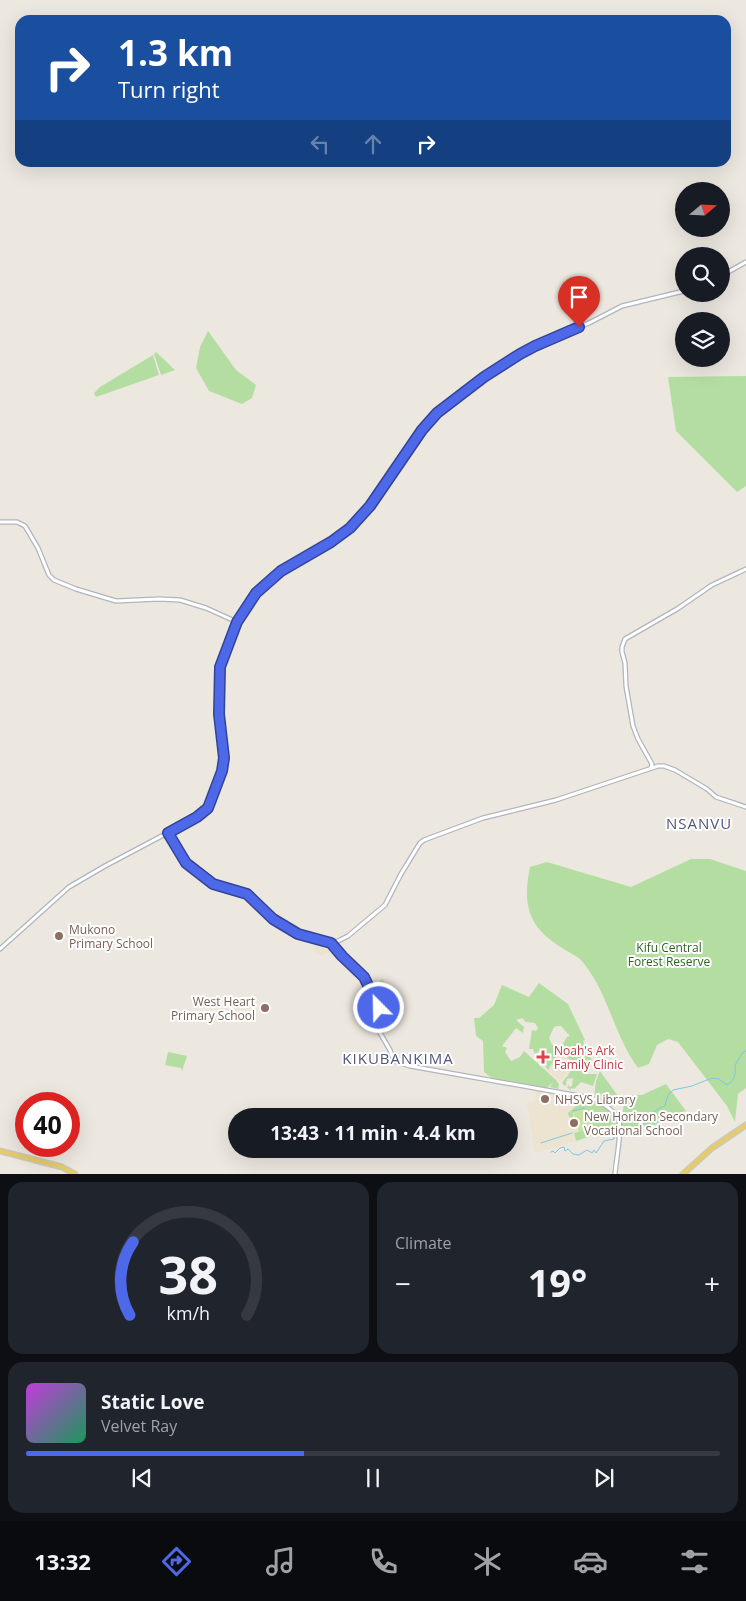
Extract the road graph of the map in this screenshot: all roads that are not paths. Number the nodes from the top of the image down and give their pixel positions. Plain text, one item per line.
1 (746, 262) edge
2 (730, 271) edge
3 (675, 293) edge
4 (0, 522) edge
5 (746, 568) edge
6 (237, 622) junction
7 (651, 768) junction
8 (746, 807) edge
9 (168, 833) junction
10 (331, 943) junction
11 (0, 949) edge
12 (746, 1126) edge
13 (0, 1151) edge
14 (75, 1174) edge
15 (615, 1174) edge
16 (683, 1174) edge

1 - 2 street
3 - 6 street
4 - 6 street
5 - 7 street
6 - 9 street
7 - 8 street
7 - 10 street
9 - 10 street
9 - 11 street
10 - 15 street
12 - 16 main road
13 - 14 main road

